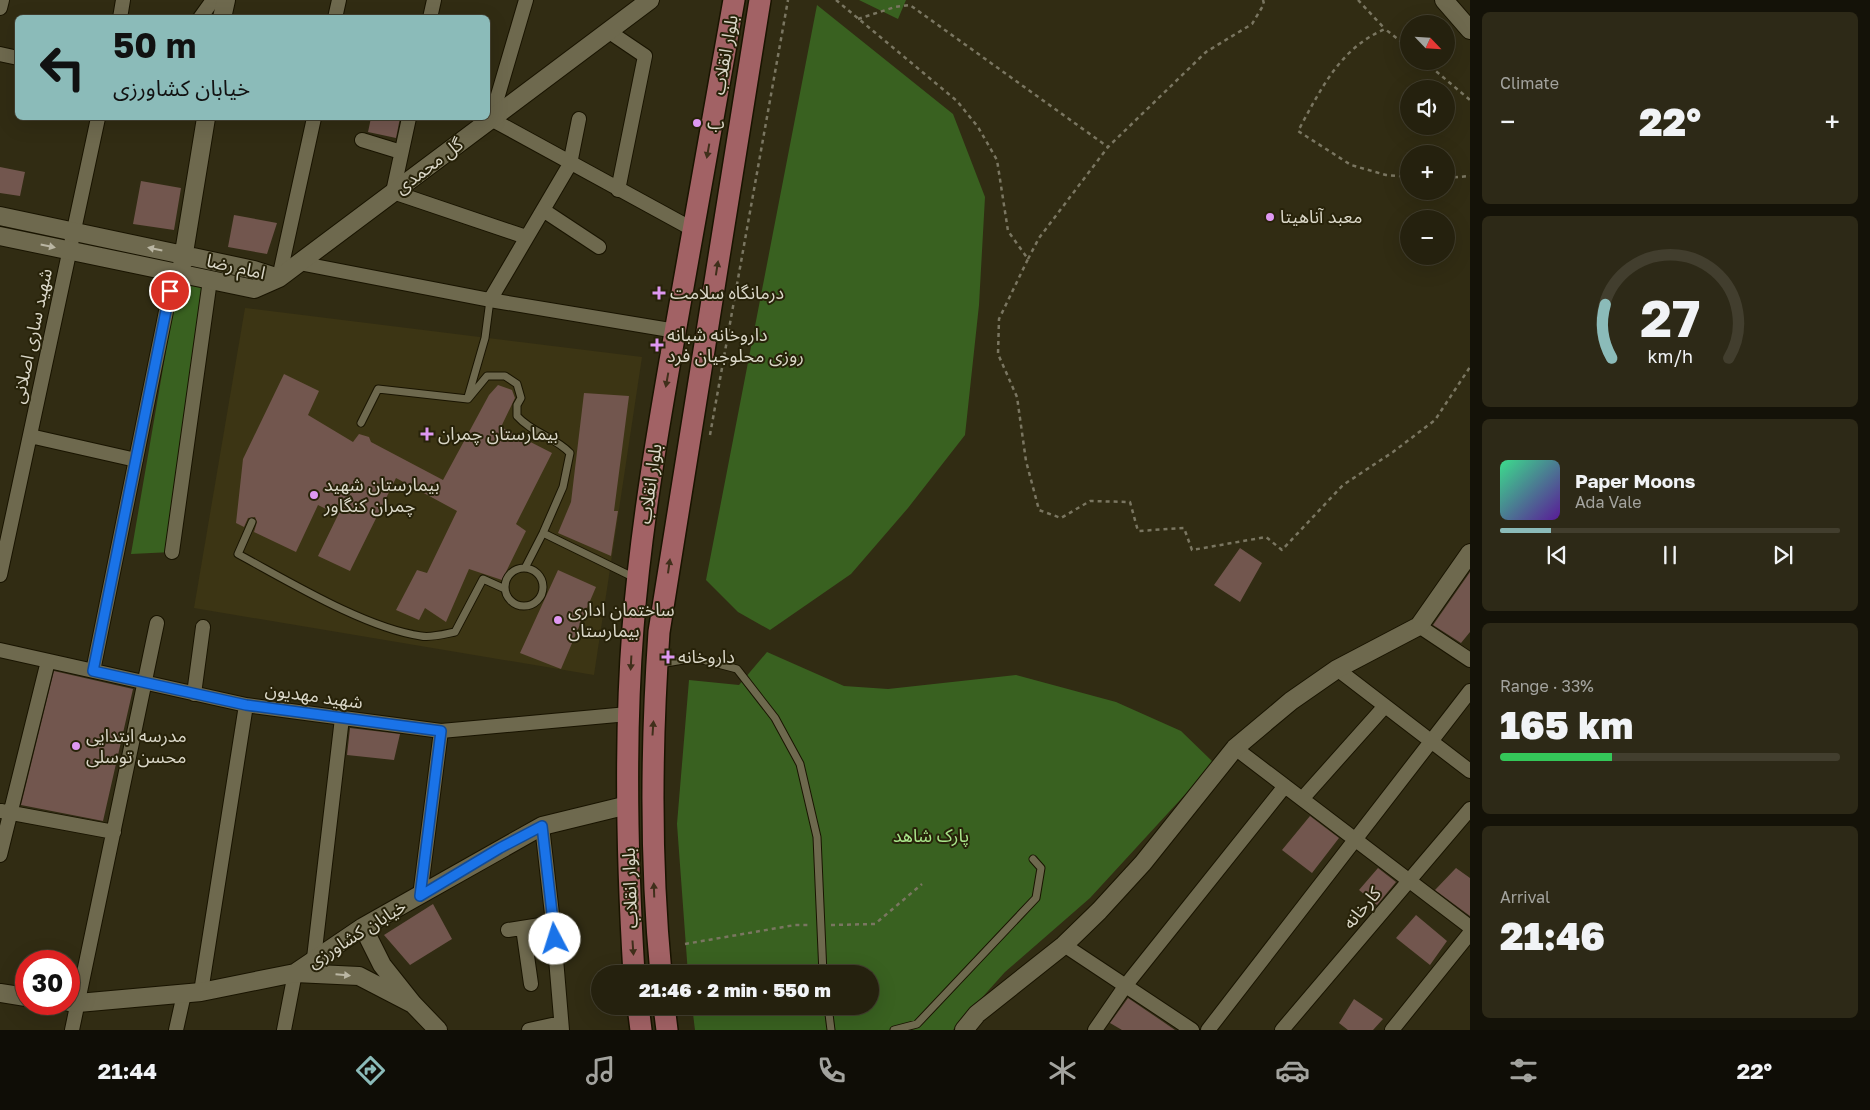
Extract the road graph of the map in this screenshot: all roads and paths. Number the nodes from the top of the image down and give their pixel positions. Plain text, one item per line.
1 (2, 0) edge
2 (123, 0) edge
3 (213, 0) edge
4 (226, 0) edge
5 (339, 0) edge
6 (434, 0) edge
7 (526, 0) edge
8 (734, 0) edge
9 (760, 0) edge
10 (788, 0) edge
11 (836, 0) edge
12 (1262, 0) edge
13 (1358, 0) edge
14 (1444, 0) edge
15 (642, 3) edge
16 (0, 8) edge
17 (120, 15) edge
18 (202, 15) edge
19 (223, 15) edge
20 (336, 15) edge
21 (431, 15) edge
22 (858, 19) junction
23 (1386, 29) junction
24 (1470, 30) edge
25 (608, 31) junction
26 (1400, 41) edge
27 (0, 54) edge
28 (15, 57) edge
29 (1435, 70) edge
30 (1470, 100) edge
31 (491, 119) junction
32 (579, 119) dead end
33 (98, 120) edge
34 (206, 120) edge
35 (314, 120) edge
36 (409, 120) edge
37 (490, 120) edge
38 (362, 140) dead end
39 (1108, 147) junction
40 (402, 152) junction
41 (570, 164) junction
42 (1400, 176) edge
43 (1470, 176) edge
44 (1455, 177) edge
45 (618, 190) junction
46 (393, 192) junction
47 (543, 210) junction
48 (0, 216) edge
49 (694, 230) junction
50 (74, 232) junction
51 (0, 236) edge
52 (526, 238) junction
53 (599, 247) dead end
54 (70, 250) junction
55 (184, 255) junction
56 (1028, 259) junction
57 (299, 263) junction
58 (177, 273) junction
59 (279, 278) junction
60 (210, 280) junction
61 (490, 300) junction
62 (676, 331) junction
63 (1470, 367) edge
64 (468, 399) junction
65 (361, 422) dead end
66 (30, 436) junction
67 (710, 436) dead end
68 (136, 460) junction
69 (252, 522) dead end
70 (544, 533) junction
71 (172, 552) dead end
72 (1468, 560) edge
73 (525, 568) junction
74 (0, 575) edge
75 (638, 579) junction
76 (505, 589) junction
77 (157, 623) dead end
78 (203, 626) dead end
79 (1418, 626) junction
80 (0, 650) edge
81 (1470, 660) edge
82 (48, 661) junction
83 (657, 664) junction
84 (1337, 669) junction
85 (93, 671) junction
86 (145, 683) junction
87 (1470, 691) edge
88 (194, 694) junction
89 (246, 705) junction
90 (1385, 706) junction
91 (628, 714) junction
92 (342, 718) junction
93 (441, 731) junction
94 (1431, 741) junction
95 (1235, 748) junction
96 (1470, 771) edge
97 (1285, 786) junction
98 (1302, 799) junction
99 (628, 805) junction
100 (1470, 809) edge
101 (5, 812) edge
102 (542, 826) junction
103 (114, 832) junction
104 (1355, 839) junction
105 (0, 855) edge
106 (1033, 859) dead end
107 (1410, 880) junction
108 (922, 884) dead end
109 (420, 896) junction
110 (553, 923) junction
111 (820, 925) junction
112 (1470, 926) edge
113 (363, 927) junction
114 (523, 928) junction
115 (508, 930) dead end
116 (1470, 932) edge
117 (685, 944) dead end
118 (1064, 945) junction
119 (314, 958) junction
120 (634, 965) edge
121 (660, 965) edge
122 (822, 965) edge
123 (80, 973) edge
124 (295, 974) junction
125 (531, 984) dead end
126 (1126, 985) junction
127 (0, 993) edge
128 (192, 993) junction
129 (15, 995) edge
130 (80, 1001) edge
131 (413, 1004) junction
132 (73, 1015) edge
133 (639, 1015) edge
134 (665, 1015) edge
135 (829, 1015) edge
136 (561, 1026) edge
137 (72, 1030) edge
138 (176, 1030) edge
139 (284, 1030) edge
140 (438, 1030) edge
141 (529, 1030) edge
142 (641, 1030) edge
143 (667, 1030) edge
144 (831, 1030) edge
145 (894, 1030) edge
146 (964, 1030) edge
147 (1094, 1030) edge
148 (1192, 1030) edge
149 (1208, 1030) edge
150 (1282, 1030) edge
151 (1392, 1030) edge

1 - 16 street
2 - 17 street
3 - 18 street
4 - 19 street
5 - 20 street
6 - 21 street
7 - 31 street
8 -> 49 main road, بلوار انقلاب
83 -> 9 main road, بلوار انقلاب
10 - 67 path
11 - 22 path
12 - 39 path
13 - 23 path
14 - 24 street
15 - 25 street, گل محمدی
22 - 39 path
22 - 56 path
23 - 26 path
23 - 42 path
25 - 31 street, گل محمدی
25 - 45 street
27 - 28 street
29 - 30 path
31 - 41 street
32 - 41 street
33 - 50 street, شهید ساری اصلانی
34 - 55 street
35 - 59 street
36 - 40 street
37 - 46 street, گل محمدی
38 - 40 street
39 - 56 path
40 - 46 street
41 - 45 street
41 - 47 street
43 - 44 path
45 - 49 street
46 - 52 street
46 - 57 street, گل محمدی
47 - 52 street
47 - 53 street
48 - 50 street, امام رضا
49 - 62 main road, بلوار انقلاب
50 - 54 street, شهید ساری اصلانی
55 -> 50 street, امام رضا
51 -> 54 street, امام رضا
52 - 61 street
54 - 58 street, امام رضا
54 - 66 street, شهید ساری اصلانی
55 - 58 street
55 - 59 street, امام رضا
56 - 63 path
57 - 59 street, گل محمدی
57 - 61 street
58 - 60 street, امام رضا
58 - 68 street
59 - 60 street, امام رضا
60 - 71 street
61 - 62 street
61 - 64 lane
62 -> 75 main road, بلوار انقلاب
64 - 65 lane
64 - 70 lane
66 - 68 street
66 - 74 street, شهید ساری اصلانی
68 - 85 street
69 - 76 lane
70 - 73 lane
70 - 75 lane
72 - 79 street
73 - 76 lane
73 - 76 lane
75 -> 91 main road, بلوار انقلاب
77 - 86 street
78 - 88 street
79 - 81 street
79 - 84 street
80 - 82 street, شهید مهدیون
82 - 85 street, شهید مهدیون
82 - 101 street
83 - 111 lane
121 -> 83 main road, بلوار انقلاب
84 - 90 street
84 - 95 street
85 - 86 street, شهید مهدیون
86 - 88 street, شهید مهدیون
86 - 103 street
87 - 94 street
88 - 89 street, شهید مهدیون
89 - 92 street, شهید مهدیون
89 - 128 street
90 - 94 street
90 - 98 street
91 - 93 street, شهید مهدیون
91 - 99 main road, بلوار انقلاب
92 - 93 street, شهید مهدیون
92 - 119 street
93 - 109 street
94 - 96 street
94 - 104 street
95 - 97 street
95 - 118 street
97 - 98 street
97 - 126 street
98 - 104 street
99 - 102 street, خیابان کشاورزی
99 -> 120 main road, بلوار انقلاب
100 - 107 street, کارخانه
101 - 103 street
101 - 105 street
102 - 109 street, خیابان کشاورزی
102 - 110 street
103 - 123 street
104 - 107 street
104 - 149 street
106 - 145 lane
107 - 112 street
107 - 150 street, کارخانه
108 - 111 path
109 - 113 street, خیابان کشاورزی
110 - 114 street
110 - 136 street
111 - 117 path
111 - 122 lane
113 - 119 street, خیابان کشاورزی
113 - 131 street
114 - 115 street
114 - 125 street
116 - 151 street
118 - 126 street
118 - 146 street
119 - 124 street, خیابان کشاورزی
124 - 128 street, خیابان کشاورزی
124 -> 131 street
124 - 139 street
126 - 147 street
126 - 148 street
127 - 129 street
128 - 130 street, خیابان کشاورزی
128 - 138 street
131 - 140 street
132 - 137 street
133 - 142 main road
134 - 143 main road
135 - 144 lane
136 - 141 street

